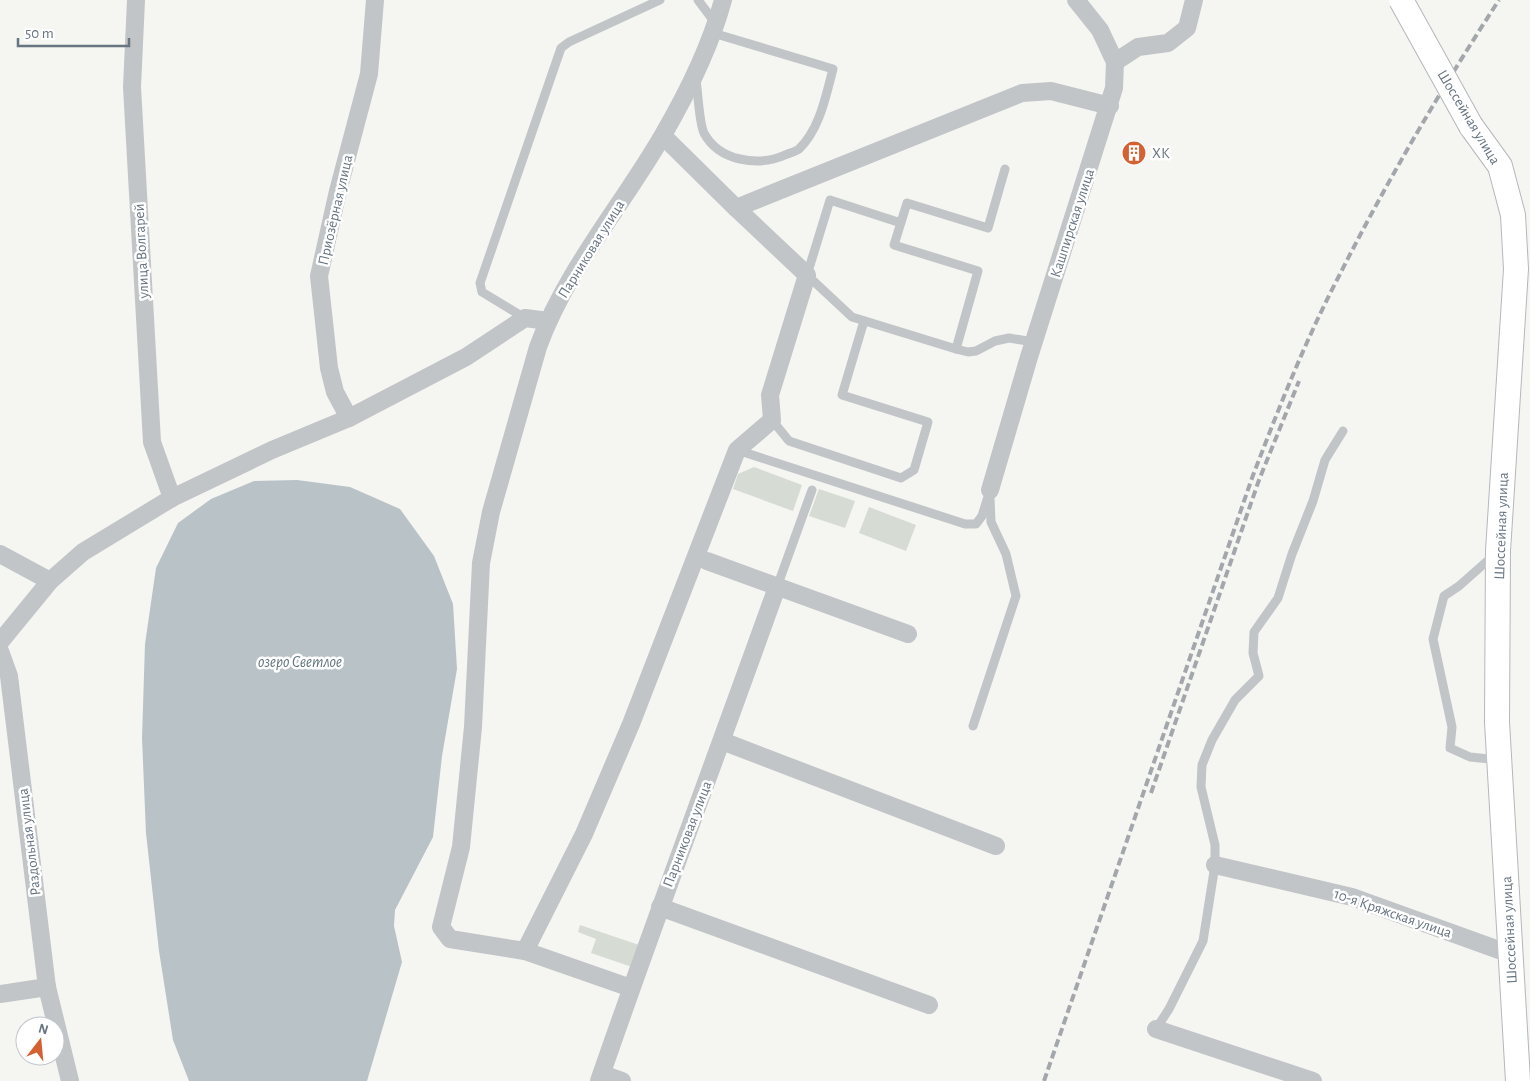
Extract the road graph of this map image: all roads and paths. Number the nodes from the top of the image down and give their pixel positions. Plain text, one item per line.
1 (136, 0) edge
2 (375, 0) edge
3 (659, 0) edge
4 (698, 0) edge
5 (723, 0) edge
6 (1076, 0) edge
7 (1194, 0) edge
8 (1401, 0) edge
9 (714, 29) junction
10 (1115, 62) junction
11 (696, 75) junction
12 (1110, 106) junction
13 (663, 136) junction
14 (1006, 169) dead end
15 (736, 208) junction
16 (901, 223) junction
17 (807, 275) junction
18 (525, 318) junction
19 (548, 321) junction
20 (864, 321) junction
21 (1034, 342) junction
22 (956, 349) junction
23 (349, 418) junction
24 (772, 420) junction
25 (1342, 431) dead end
26 (737, 450) junction
27 (812, 490) dead end
28 (990, 490) junction
29 (172, 498) junction
30 (1498, 552) junction
31 (0, 554) edge
32 (707, 561) dead end
33 (50, 581) junction
34 (777, 587) junction
35 (908, 634) dead end
36 (0, 642) edge
37 (0, 650) edge
38 (973, 726) dead end
39 (722, 741) junction
40 (1500, 760) junction
41 (996, 846) dead end
42 (1215, 865) junction
43 (660, 907) junction
44 (525, 951) junction
45 (1510, 954) junction
46 (47, 987) junction
47 (631, 988) junction
48 (0, 994) edge
49 (929, 1005) dead end
50 (1156, 1030) joint
51 (600, 1077) edge
52 (70, 1081) edge
53 (622, 1081) edge
54 (1313, 1081) edge
55 (1518, 1081) edge

1 - 29 street, улица Волгарей
2 - 23 street, Приозёрная улица
3 - 18 lane
4 - 9 lane
5 - 9 street, Парниковая улица
6 - 10 street
7 - 10 street
8 - 30 main road, Шоссейная улица, bridge
9 - 11 street, Парниковая улица
9 - 11 lane
10 - 12 street, Кашпирская улица
11 - 13 street, Парниковая улица
12 - 15 street
12 - 21 street, Кашпирская улица
13 - 15 street
13 - 19 street, Парниковая улица
14 - 16 lane
15 - 17 street
16 - 17 lane
16 - 22 lane
17 - 20 lane
17 - 24 street
18 - 19 street
18 - 23 street
19 - 44 street, Парниковая улица
20 - 22 lane
20 - 24 lane
21 - 22 lane
21 - 28 street, Кашпирская улица
23 - 29 street
24 - 26 street
25 - 42 lane
26 - 28 lane
26 - 44 street
27 - 34 lane
28 - 38 lane
29 - 33 street
30 - 40 main road, Шоссейная улица
30 - 40 lane
31 - 33 street
32 - 34 street
33 - 36 street
34 - 35 street
34 - 39 street, Парниковая улица
37 - 46 street, Раздольная улица
39 - 41 street
39 - 43 street, Парниковая улица
40 - 45 main road, Шоссейная улица
42 - 45 street, 10-я Кряжская улица
42 - 50 lane
43 - 47 street, Парниковая улица
43 - 49 street
44 - 47 street
45 - 55 main road, Шоссейная улица
46 - 48 street
46 - 52 street, Раздольная улица
47 - 51 street, Парниковая улица
50 - 54 street
51 - 53 street

